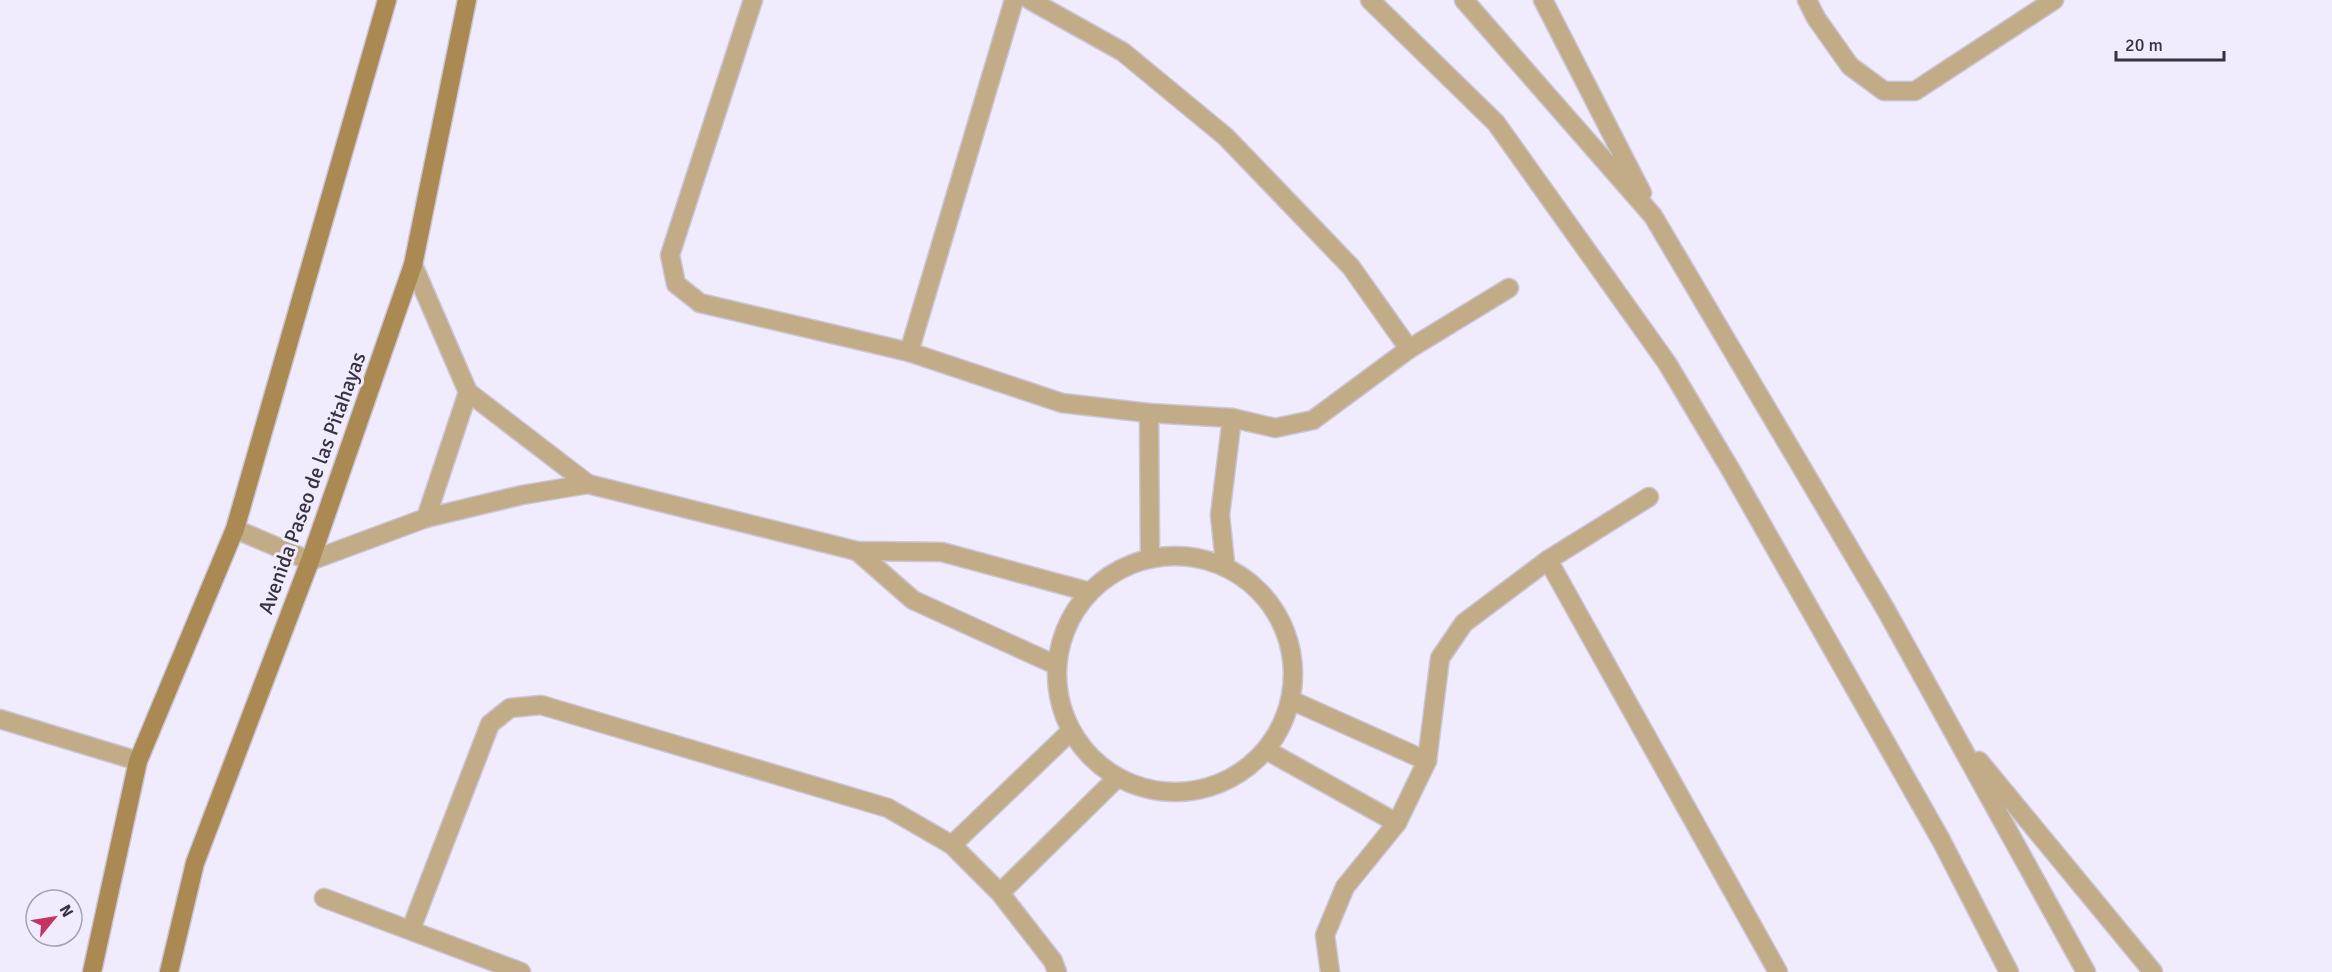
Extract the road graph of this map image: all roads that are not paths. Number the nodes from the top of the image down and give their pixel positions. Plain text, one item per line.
1 (387, 0) edge
2 (467, 0) edge
3 (753, 0) edge
4 (1014, 0) edge
5 (1030, 0) edge
6 (1370, 0) edge
7 (1464, 0) edge
8 (1544, 0) edge
9 (1807, 0) edge
10 (2054, 0) edge
11 (1653, 216) junction
12 (413, 265) junction
13 (1509, 288) dead end
14 (1409, 350) junction
15 (909, 352) junction
16 (468, 392) junction
17 (1149, 413) junction
18 (1232, 418) junction
19 (588, 484) junction
20 (1649, 497) dead end
21 (426, 518) junction
22 (235, 529) junction
23 (857, 551) junction
24 (1150, 554) junction
25 (1548, 560) junction
26 (310, 561) junction
27 (1225, 563) junction
28 (1086, 591) junction
29 (1056, 665) junction
30 (1293, 701) junction
31 (0, 719) edge
32 (1950, 726) junction
33 (1071, 731) junction
34 (1268, 751) junction
35 (138, 761) junction
36 (1427, 761) junction
37 (1117, 778) junction
38 (1396, 823) junction
39 (952, 845) junction
40 (1000, 893) junction
41 (324, 898) dead end
42 (411, 929) junction
43 (92, 972) edge
44 (169, 972) edge
45 (521, 972) edge
46 (1057, 972) edge
47 (1329, 972) edge
48 (1778, 972) edge
49 (2009, 972) edge
50 (2086, 972) edge
51 (2153, 972) edge

1 - 22 street
2 - 12 street, Avenida Paseo de las Pitahayas
3 - 15 street
4 - 15 street
5 - 14 street
6 - 49 street
7 - 11 street
8 - 11 street
9 - 10 street
11 - 32 street
12 - 16 street
12 - 26 street, Avenida Paseo de las Pitahayas
13 - 14 street
14 - 18 street
15 - 17 street
16 - 19 street
16 - 21 street
17 - 18 street
17 - 24 street
18 - 27 street
19 - 21 street
19 - 23 street
20 - 25 street
21 - 26 street
22 - 26 street
22 - 35 street
23 - 28 street
23 - 29 street
24 - 27 street
24 - 28 street
25 - 36 street
25 - 48 street
26 - 44 street, Avenida Paseo de las Pitahayas
27 - 30 street
28 - 29 street
29 - 33 street
30 - 34 street
30 - 36 street
31 - 35 street
32 - 50 street
32 - 51 street
33 - 37 street
33 - 39 street
34 - 37 street
34 - 38 street
35 - 43 street
36 - 38 street
37 - 40 street
38 - 47 street
39 - 40 street
39 - 42 street
40 - 46 street
41 - 42 street
42 - 45 street

